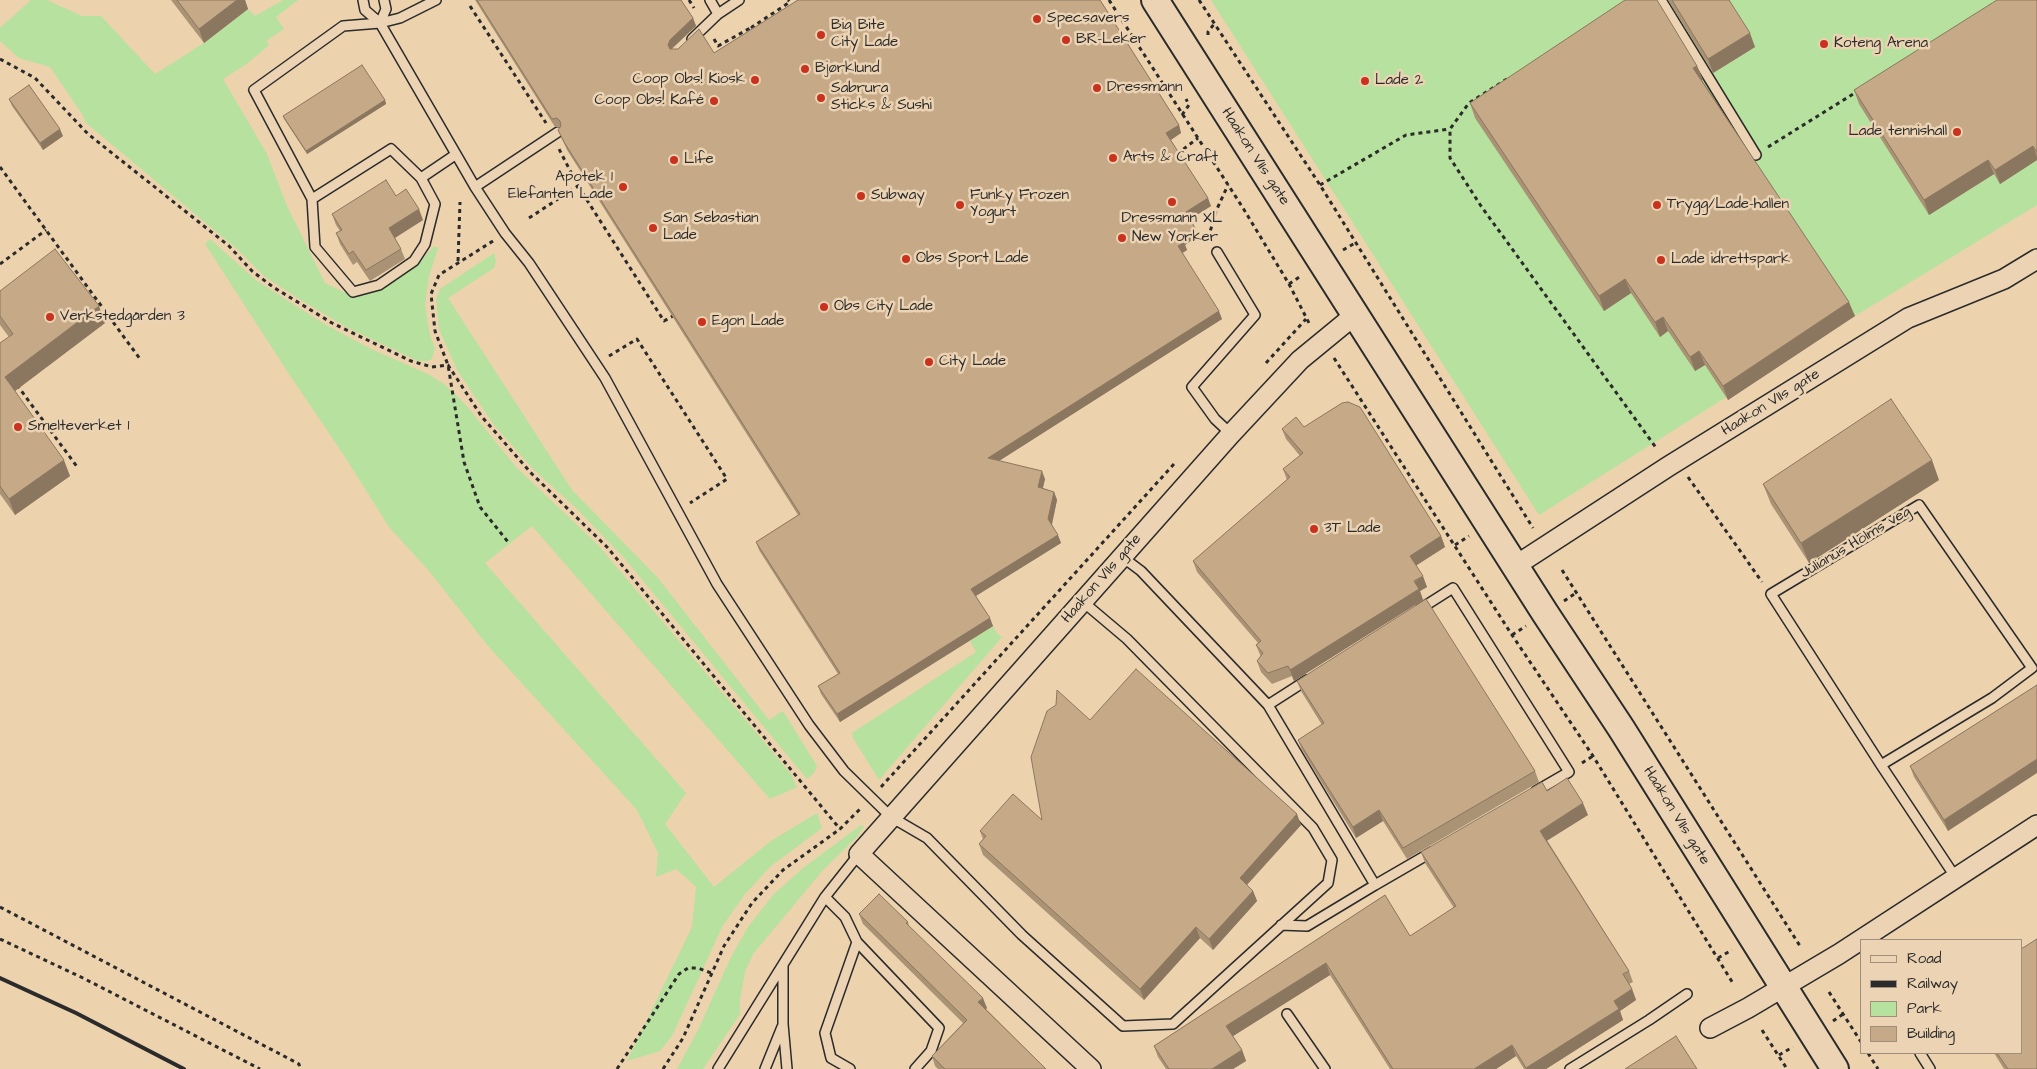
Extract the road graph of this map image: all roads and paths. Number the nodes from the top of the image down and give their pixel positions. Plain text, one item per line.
1 (362, 0) edge
2 (384, 0) edge
3 (710, 0) edge
4 (739, 0) edge
5 (788, 0) edge
6 (1110, 0) edge
7 (1155, 0) edge
8 (1199, 0) edge
9 (1661, 0) edge
10 (433, 2) edge
11 (470, 6) dead end
12 (718, 14) junction
13 (380, 22) junction
14 (1214, 24) junction
15 (754, 32) edge
16 (1207, 38) dead end
17 (684, 46) edge
18 (0, 59) edge
19 (1509, 77) edge
20 (1863, 88) edge
21 (1186, 99) dead end
22 (1182, 115) junction
23 (547, 124) edge
24 (1450, 129) junction
25 (558, 132) edge
26 (1198, 138) junction
27 (557, 146) dead end
28 (1177, 154) edge
29 (455, 155) junction
30 (1756, 155) joint
31 (0, 167) edge
32 (421, 178) junction
33 (1228, 185) junction
34 (1320, 185) junction
35 (578, 186) junction
36 (475, 187) junction
37 (312, 199) junction
38 (460, 202) dead end
39 (529, 218) dead end
40 (46, 230) junction
41 (493, 241) dead end
42 (1355, 243) junction
43 (1217, 252) joint
44 (1339, 252) dead end
45 (2037, 259) edge
46 (458, 262) junction
47 (0, 264) edge
48 (1304, 274) dead end
49 (1288, 284) junction
50 (1356, 314) junction
51 (673, 316) edge
52 (1306, 319) junction
53 (1321, 341) junction
54 (140, 359) dead end
55 (596, 364) junction
56 (448, 365) junction
57 (1260, 369) dead end
58 (11, 378) edge
59 (1231, 434) junction
60 (1177, 460) dead end
61 (1673, 464) junction
62 (78, 468) dead end
63 (1518, 504) junction
64 (1511, 509) dead end
65 (678, 511) junction
66 (1533, 528) dead end
67 (1470, 535) dead end
68 (508, 542) dead end
69 (1455, 545) junction
70 (1121, 556) junction
71 (1515, 566) junction
72 (1562, 570) dead end
73 (1576, 593) junction
74 (1771, 594) junction
75 (1082, 601) junction
76 (1561, 603) dead end
77 (1411, 615) edge
78 (1527, 625) dead end
79 (1512, 635) junction
80 (1318, 673) edge
81 (1268, 705) junction
82 (1881, 765) junction
83 (884, 784) dead end
84 (1526, 797) edge
85 (856, 814) dead end
86 (891, 817) junction
87 (2037, 825) edge
88 (840, 829) junction
89 (1442, 846) edge
90 (859, 854) junction
91 (1956, 878) junction
92 (1375, 886) junction
93 (825, 896) junction
94 (0, 907) edge
95 (1281, 925) junction
96 (0, 939) edge
97 (1861, 939) edge
98 (1860, 940) edge
99 (857, 942) junction
100 (1800, 946) dead end
101 (1732, 950) dead end
102 (1718, 958) junction
103 (783, 965) junction
104 (711, 974) junction
105 (1734, 985) dead end
106 (1784, 986) junction
107 (1829, 992) dead end
108 (1687, 994) dead end
109 (1287, 1014) dead end
110 (1843, 1014) junction
111 (783, 1024) junction
112 (1829, 1024) dead end
113 (1710, 1028) dead end
114 (1762, 1030) dead end
115 (1860, 1040) edge
116 (1793, 1046) dead end
117 (1869, 1054) edge
118 (1921, 1054) edge
119 (1779, 1055) junction
120 (260, 1069) edge
121 (300, 1069) edge
122 (617, 1069) edge
123 (664, 1069) edge
124 (718, 1069) edge
125 (765, 1069) edge
126 (787, 1069) edge
127 (850, 1069) edge
128 (915, 1069) edge
129 (1092, 1069) edge
130 (1325, 1069) edge
131 (1570, 1069) edge
132 (1787, 1069) edge
133 (1835, 1069) edge
134 (1878, 1069) edge
135 (1930, 1069) edge

1 - 13 lane
2 - 13 lane
3 - 12 lane
4 - 12 lane
5 - 15 path
6 - 22 path
7 - 50 main road, Haakon VIIs gate
8 - 14 path
9 - 30 lane
10 - 13 lane
11 - 23 path
12 - 17 lane
13 - 29 lane
13 - 37 lane
14 - 16 path
14 - 34 path
18 - 56 path
19 - 24 path
20 - 30 path
21 - 22 path
22 - 26 path
24 - 34 path
24 - 61 path
25 - 36 lane
26 - 28 path
26 - 33 path
27 - 35 path
29 - 32 lane
29 - 36 lane
31 - 40 path
32 - 37 lane
32 - 37 lane
33 - 43 path
33 - 49 path
34 - 42 path
35 - 39 path
35 - 51 path
36 - 55 lane
38 - 46 path
40 - 47 path
40 - 54 path
41 - 46 path
42 - 44 path
42 - 63 path
43 - 59 lane
45 - 61 street, Haakon VIIs gate
46 - 56 path
48 - 49 path
49 - 52 path
50 - 53 street, Haakon VIIs gate
50 - 71 main road, Haakon VIIs gate
52 - 53 path
52 - 57 path
53 - 59 street, Haakon VIIs gate
53 - 69 path
55 - 65 lane
55 - 65 path
56 - 68 path
56 - 88 path
58 - 62 path
59 - 70 street, Haakon VIIs gate
60 - 83 path
61 - 71 street, Haakon VIIs gate
61 - 74 path
63 - 64 path
63 - 66 path
65 - 86 lane
67 - 69 path
69 - 79 path
70 - 75 street, Haakon VIIs gate
70 - 81 lane
71 - 106 main road, Haakon VIIs gate
72 - 73 path
73 - 76 path
73 - 100 path
74 - 82 lane
74 - 82 lane, Julianus Holms veg
75 - 86 street, Haakon VIIs gate
75 - 95 lane
77 - 84 lane
78 - 79 path
79 - 102 path
80 - 81 lane
81 - 92 lane
82 - 91 lane
85 - 88 path
86 - 90 street, Haakon VIIs gate
86 - 95 lane
87 - 91 street
88 - 104 path
89 - 92 lane
90 - 93 lane
90 - 129 street
91 - 97 street
92 - 95 lane
93 - 99 lane
93 - 103 lane
94 - 121 path
96 - 120 path
98 - 106 street
99 - 127 lane
99 - 128 lane
101 - 102 path
102 - 105 path
103 - 111 lane
103 - 124 lane
104 - 122 path
104 - 123 path
106 - 113 street
106 - 133 main road, Haakon VIIs gate
107 - 110 path
108 - 131 lane
109 - 130 lane
110 - 112 path
110 - 115 path
111 - 125 lane
111 - 126 lane
114 - 119 path
116 - 119 path
117 - 134 path
118 - 135 lane
119 - 132 path

